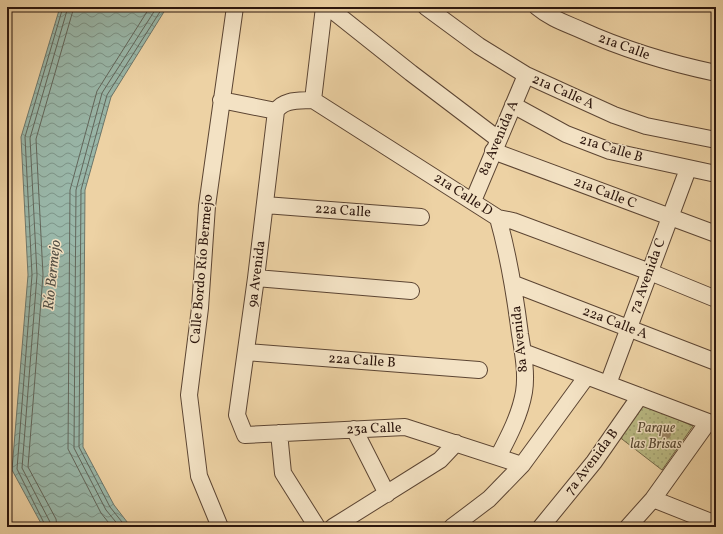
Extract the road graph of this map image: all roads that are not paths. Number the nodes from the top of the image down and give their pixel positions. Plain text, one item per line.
1 (235, 7) edge
2 (324, 7) edge
3 (328, 7) edge
4 (426, 7) edge
5 (537, 7) edge
6 (716, 73) edge
7 (526, 75) junction
8 (221, 100) junction
9 (313, 100) junction
10 (513, 105) junction
11 (276, 111) junction
12 (716, 140) edge
13 (496, 145) junction
14 (688, 169) junction
15 (716, 174) edge
16 (473, 201) junction
17 (265, 205) junction
18 (421, 217) dead end
19 (670, 217) junction
20 (498, 218) junction
21 (716, 234) edge
22 (650, 272) junction
23 (256, 278) junction
24 (514, 284) junction
25 (411, 291) dead end
26 (716, 299) edge
27 (629, 328) junction
28 (246, 352) junction
29 (523, 352) junction
30 (716, 362) edge
31 (479, 370) dead end
32 (587, 376) junction
33 (608, 384) junction
34 (640, 396) junction
35 (712, 423) edge
36 (354, 429) junction
37 (279, 434) junction
38 (245, 435) joint
39 (456, 443) junction
40 (498, 457) junction
41 (522, 465) junction
42 (387, 494) junction
43 (653, 500) junction
44 (716, 524) edge
45 (220, 527) edge
46 (317, 527) edge
47 (333, 527) edge
48 (452, 527) edge
49 (541, 527) edge
50 (628, 527) edge

1 - 8 street, Calle Bordo Río Bermejo
2 - 9 street
3 - 13 street, 21a Calle C
4 - 7 street, 21a Calle A
5 - 6 street, 21a Calle
7 - 10 street, 8a Avenida A
7 - 12 street, 21a Calle A
8 - 11 street
8 - 45 street, Calle Bordo Río Bermejo
9 - 11 street
9 - 16 street, 21a Calle D
10 - 13 street, 8a Avenida A
10 - 14 street, 21a Calle B
11 - 17 street, 9a Avenida
13 - 16 street, 8a Avenida A
13 - 19 street, 21a Calle C
14 - 15 street, 21a Calle B
14 - 19 street, 7a Avenida C
16 - 20 street, 21a Calle D
17 - 18 street, 22a Calle
17 - 23 street, 9a Avenida
19 - 21 street, 21a Calle C
19 - 22 street, 7a Avenida C
20 - 22 street, 21a Calle D
20 - 24 street, 8a Avenida
22 - 26 street, 21a Calle D
22 - 27 street, 7a Avenida C
23 - 25 street
23 - 28 street, 9a Avenida
24 - 27 street, 22a Calle A
24 - 29 street, 8a Avenida
27 - 30 street, 22a Calle A
27 - 33 street, 7a Avenida C
28 - 31 street, 22a Calle B
28 - 38 street, 9a Avenida
29 - 32 street
29 - 40 street, 8a Avenida
32 - 33 street
32 - 41 street
33 - 34 street
34 - 35 street
34 - 49 street, 7a Avenida B
35 - 43 street
36 - 37 street, 23a Calle
36 - 39 street, 23a Calle
36 - 42 street
37 - 38 street, 23a Calle
37 - 46 street
39 - 40 street, 23a Calle
39 - 42 street
40 - 41 street, 23a Calle
41 - 48 street
42 - 47 street
43 - 44 street
43 - 50 street

